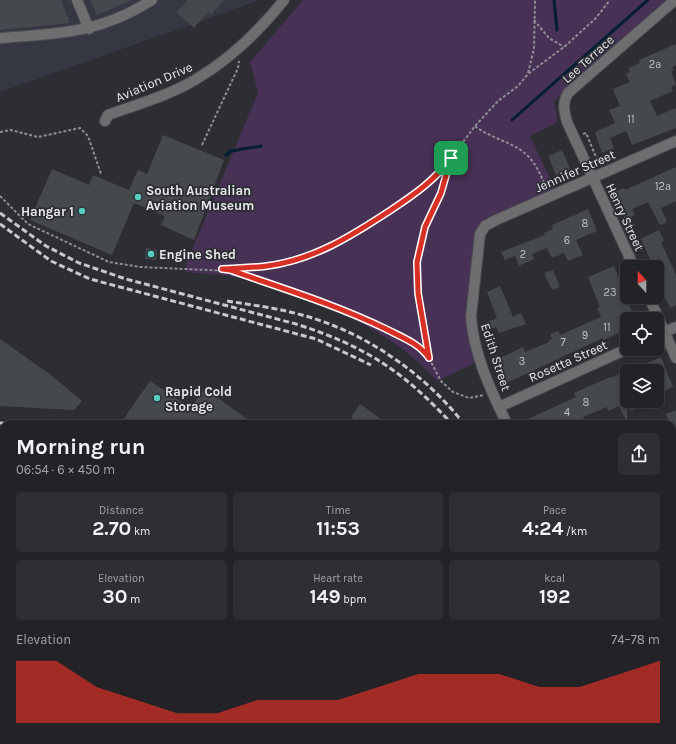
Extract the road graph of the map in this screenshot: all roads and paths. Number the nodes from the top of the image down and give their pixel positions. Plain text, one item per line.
1 (77, 0) edge
2 (152, 0) edge
3 (284, 0) edge
4 (534, 0) edge
5 (610, 0) edge
6 (675, 0) edge
7 (533, 20) junction
8 (89, 29) junction
9 (0, 38) edge
10 (242, 44) junction
11 (564, 47) junction
12 (528, 74) junction
13 (105, 121) dead end
14 (475, 126) junction
15 (0, 132) edge
16 (676, 141) edge
17 (202, 145) dead end
18 (451, 158) junction
19 (101, 174) dead end
20 (592, 178) junction
21 (0, 196) edge
22 (550, 196) junction
23 (485, 226) joint
24 (631, 260) edge
25 (222, 269) junction
26 (676, 327) edge
27 (664, 333) edge
28 (664, 339) edge
29 (620, 352) edge
30 (429, 358) junction
31 (676, 358) edge
32 (492, 392) junction
33 (499, 407) junction
34 (506, 420) edge

1 - 8 street
2 - 8 street
3 - 10 street, Aviation Drive
4 - 7 path
5 - 11 path
6 - 20 street, Lee Terrace
7 - 11 path
7 - 12 path
8 - 9 street
10 - 13 street, Aviation Drive
10 - 17 path
11 - 12 path
12 - 14 path
14 - 18 path
14 - 22 path
15 - 19 path
16 - 20 street, Jennifer Street
18 - 25 path
18 - 30 path
20 - 22 street, Jennifer Street
20 - 24 street, Henry Street
21 - 25 path
22 - 23 street, Jennifer Street
23 - 32 street, Edith Street
25 - 30 path
26 - 27 street
28 - 31 street
29 - 33 street, Rosetta Street
30 - 32 path
32 - 33 street, Edith Street
33 - 34 street, Edith Street

